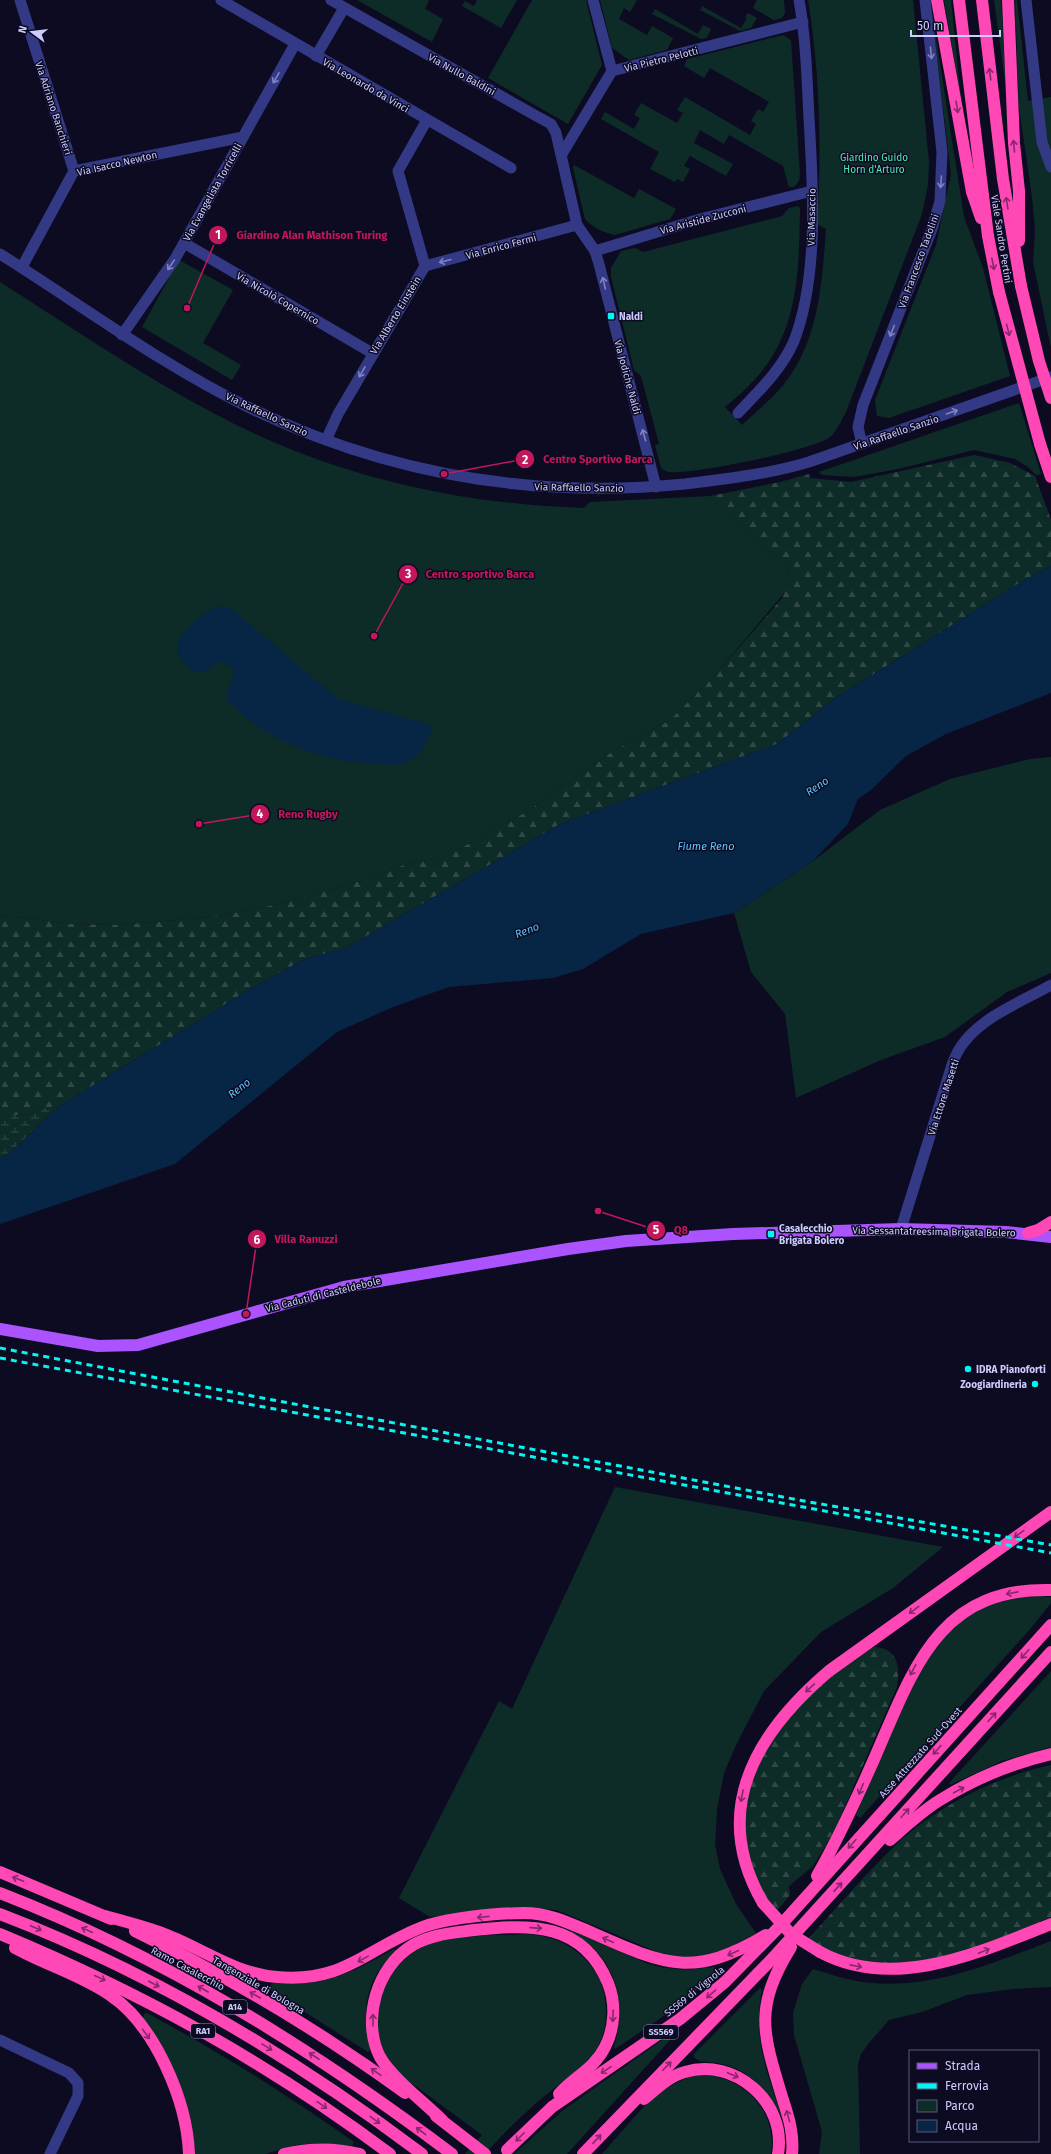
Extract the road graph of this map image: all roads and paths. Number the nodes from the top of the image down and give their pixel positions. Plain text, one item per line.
1 (20, 0) edge
2 (221, 0) edge
3 (331, 0) edge
4 (593, 0) edge
5 (799, 0) edge
6 (925, 0) edge
7 (937, 0) edge
8 (959, 0) edge
9 (982, 0) edge
10 (1008, 0) edge
11 (1026, 0) edge
12 (344, 8) junction
13 (803, 22) junction
14 (295, 44) junction
15 (316, 56) junction
16 (612, 71) junction
17 (427, 120) junction
18 (243, 137) junction
19 (562, 154) junction
20 (1051, 167) edge
21 (511, 168) dead end
22 (74, 171) junction
23 (812, 191) junction
24 (578, 225) junction
25 (988, 236) junction
26 (184, 243) junction
27 (595, 250) junction
28 (0, 254) edge
29 (425, 266) junction
30 (22, 267) junction
31 (1019, 269) junction
32 (122, 335) junction
33 (372, 353) junction
34 (1051, 377) edge
35 (1051, 398) edge
36 (738, 413) dead end
37 (326, 440) junction
38 (862, 444) junction
39 (1051, 477) edge
40 (656, 487) junction
41 (1051, 985) edge
42 (1051, 1222) edge
43 (901, 1229) junction
44 (1028, 1233) junction
45 (1051, 1237) edge
46 (626, 1241) joint
47 (0, 1329) edge
48 (1051, 1512) edge
49 (1051, 1590) edge
50 (1051, 1625) edge
51 (1051, 1652) edge
52 (1051, 1754) edge
53 (0, 1872) edge
54 (851, 1874) junction
55 (0, 1893) edge
56 (807, 1894) junction
57 (0, 1914) edge
58 (105, 1916) junction
59 (805, 1924) junction
60 (1051, 1924) edge
61 (778, 1927) junction
62 (0, 1934) edge
63 (0, 1940) edge
64 (0, 2040) edge
65 (442, 2120) junction
66 (533, 2124) junction
67 (610, 2124) junction
68 (507, 2150) dead end
69 (50, 2154) edge
70 (189, 2154) edge
71 (284, 2154) edge
72 (360, 2154) edge
73 (390, 2154) edge
74 (422, 2154) edge
75 (452, 2154) edge
76 (485, 2154) edge
77 (583, 2154) edge
78 (778, 2154) edge
79 (792, 2154) edge

1 - 22 street, Via Adriano Banchieri
2 - 14 street, Via Leonardo da Vinci
3 - 12 street, Via Nullo Baldini
4 - 16 street
5 - 13 street, Via Masaccio
6 -> 38 street, Via Francesco Tadolini
7 -> 25 highway
8 - 25 highway, Viale Sandro Pertini
31 -> 9 highway, Viale Sandro Pertini
31 -> 10 highway
11 - 20 street
12 - 15 street
12 - 19 street, Via Nullo Baldini
13 - 16 street, Via Pietro Pelotti
13 - 23 street, Via Masaccio
14 - 15 street, Via Leonardo da Vinci
14 -> 18 street, Via Evangelista Torricelli
15 - 17 street, Via Leonardo da Vinci
16 - 19 street, Via Pietro Pelotti
17 - 21 street, Via Leonardo da Vinci
17 - 29 street, Via Alberto Einstein
18 - 22 street, Via Isacco Newton
18 - 26 street, Via Evangelista Torricelli
19 - 24 street, Via Jodiche Naldi
22 - 30 street, Via Isacco Newton
23 - 27 street, Via Aristide Zucconi
23 - 36 street, Via Masaccio
24 - 27 street, Via Jodiche Naldi
24 -> 29 street, Via Enrico Fermi
25 -> 39 highway, Viale Sandro Pertini, bridge
26 -> 32 street, Via Evangelista Torricelli
26 - 33 street, Via Nicolò Copernico
40 -> 27 street, Via Jodiche Naldi
28 - 30 street, Via Raffaello Sanzio
29 - 33 street, Via Alberto Einstein
30 - 32 street, Via Raffaello Sanzio
31 - 35 highway, Viale Sandro Pertini, bridge
32 - 37 street, Via Raffaello Sanzio
33 -> 37 street, Via Alberto Einstein
38 -> 34 street, Via Raffaello Sanzio
37 - 40 street, Via Raffaello Sanzio
38 - 40 street, Via Raffaello Sanzio
41 - 43 street, Via Ettore Masetti
42 - 44 highway
43 - 44 main road, Via Sessantatreesima Brigata Bolero
43 - 46 main road, Via Sessantatreesima Brigata Bolero
44 - 45 main road, Via Sessantatreesima Brigata Bolero
46 - 47 main road, Via Caduti di Casteldebole
48 -> 60 highway, bridge
49 -> 56 highway
50 -> 56 highway, Asse Attrezzato Sud-Ovest
54 -> 51 highway
54 -> 52 highway
58 -> 53 highway, Tangenziale di Bologna
59 -> 54 highway, SS569
75 -> 55 highway, Ramo Casalecchio / A14
56 - 61 highway, SS569 di Vignola / SS569
57 -> 74 highway, A14
61 -> 58 highway
65 -> 58 highway, Tangenziale di Bologna
67 -> 59 highway, SS569
79 -> 59 highway
61 -> 66 highway, SS569 di Vignola / SS569
62 -> 73 highway, RA1
63 -> 70 highway
64 - 69 street
65 -> 66 highway
65 - 76 highway, Tangenziale di Bologna
66 -> 68 highway, SS569 di Vignola / SS569
77 -> 67 highway, SS569
67 -> 78 highway
71 - 72 highway

